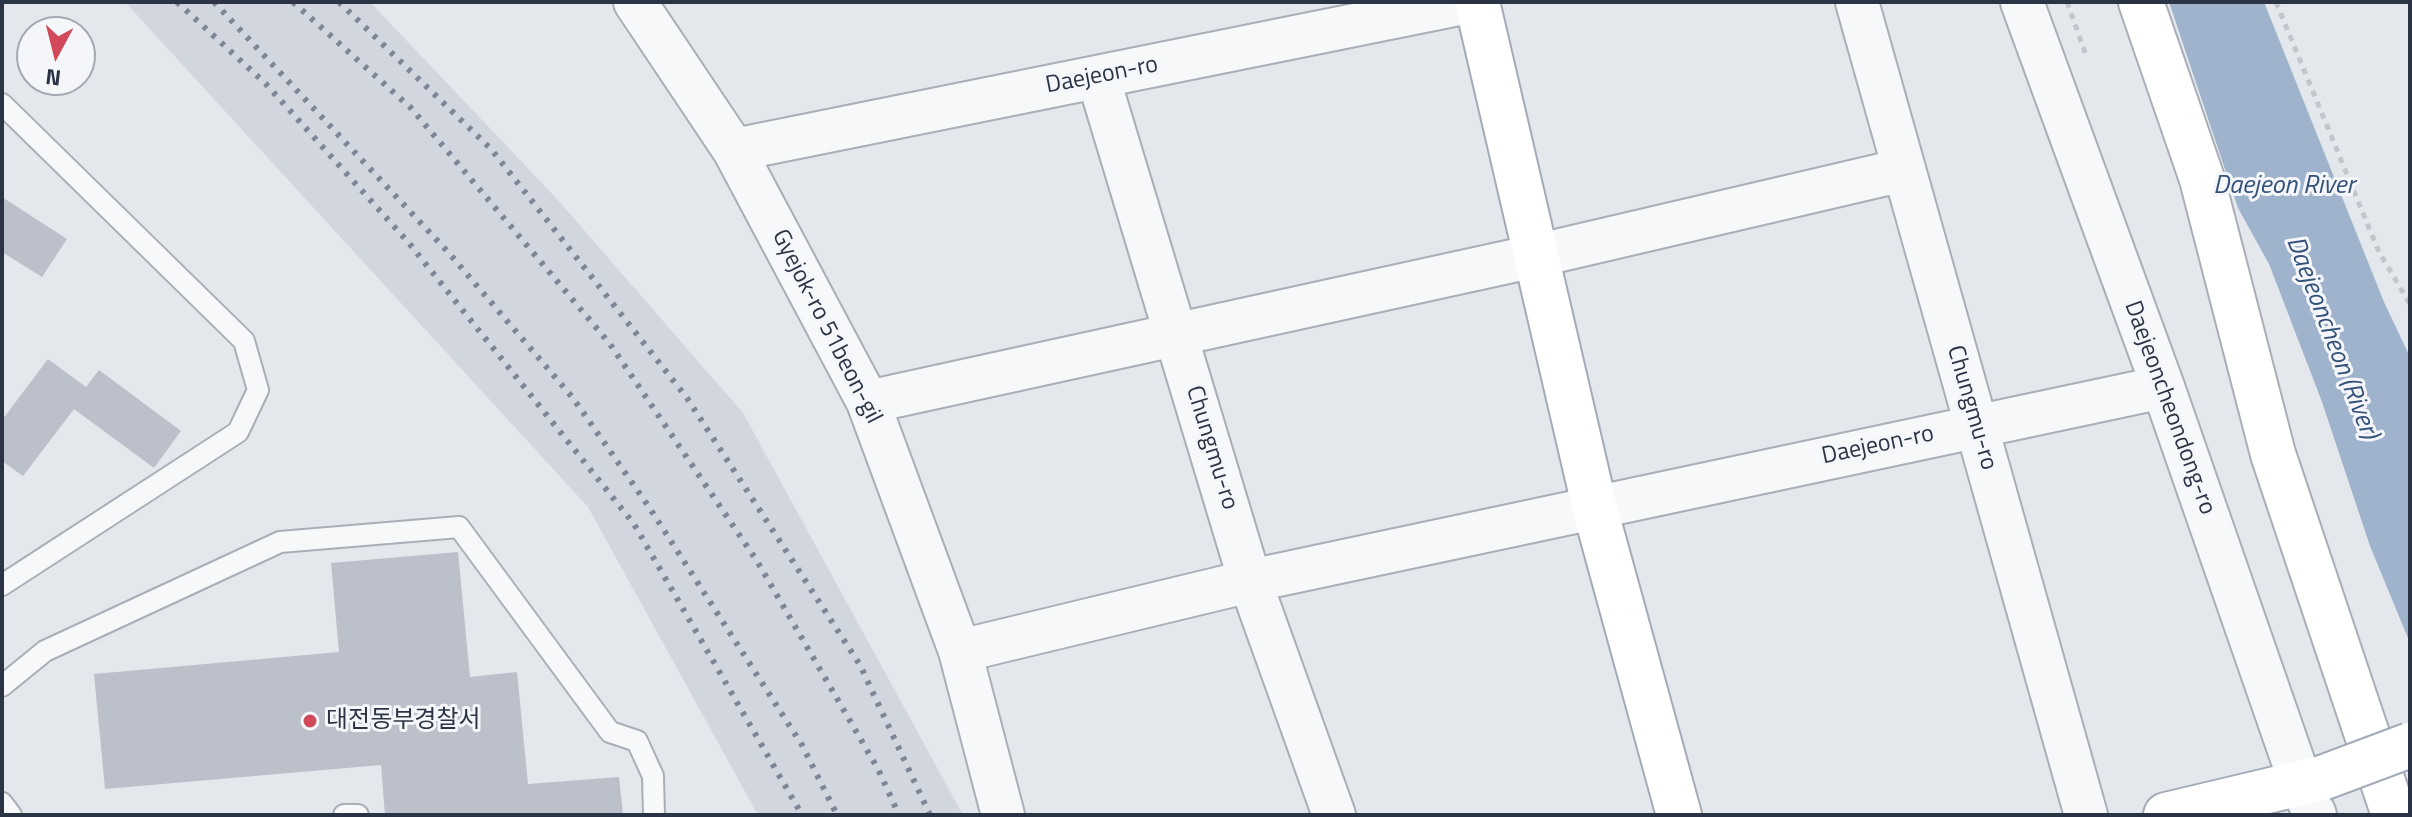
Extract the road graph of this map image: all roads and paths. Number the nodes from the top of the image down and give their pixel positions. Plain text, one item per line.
1 (635, 2) edge
2 (1469, 2) edge
3 (1477, 2) edge
4 (1857, 2) edge
5 (2022, 2) edge
6 (2141, 2) edge
7 (2276, 2) edge
8 (1098, 77) junction
9 (2, 104) edge
10 (734, 150) junction
11 (1903, 170) junction
12 (1535, 256) junction
13 (2410, 304) edge
14 (1176, 332) junction
15 (2163, 387) junction
16 (868, 402) junction
17 (1976, 424) junction
18 (1595, 509) junction
19 (1250, 581) junction
20 (2, 585) edge
21 (960, 651) junction
22 (2, 686) edge
23 (2410, 745) edge
24 (2313, 793) edge
25 (2, 803) edge
26 (11, 815) edge
27 (344, 815) edge
28 (358, 815) edge
29 (654, 815) edge
30 (1003, 815) edge
31 (1334, 815) edge
32 (1679, 815) edge
33 (2086, 815) edge
34 (2166, 815) edge
35 (2394, 815) edge

1 - 10 street, Gyejok-ro 51beon-gil
2 - 8 street, Daejeon-ro
3 - 12 main road
4 - 11 street, Chungmu-ro
5 - 15 street, Daejeoncheondong-ro
6 - 35 main road
7 - 13 path
8 - 10 street, Daejeon-ro
8 - 14 street, Chungmu-ro
9 - 20 lane
10 - 16 street, Gyejok-ro 51beon-gil
11 - 12 street
11 - 17 street, Chungmu-ro
12 - 14 street
12 - 18 main road
14 - 16 street
14 - 19 street, Chungmu-ro
15 - 17 street, Daejeon-ro
15 - 24 street, Daejeoncheondong-ro
16 - 21 street, Gyejok-ro 51beon-gil
17 - 18 street, Daejeon-ro
17 - 33 street, Chungmu-ro
18 - 19 street, Daejeon-ro
18 - 32 main road
19 - 21 street, Daejeon-ro
19 - 31 street, Chungmu-ro
21 - 30 street, Gyejok-ro 51beon-gil
22 - 29 lane
23 - 24 main road, bridge
24 - 34 main road
25 - 26 lane
27 - 28 lane

